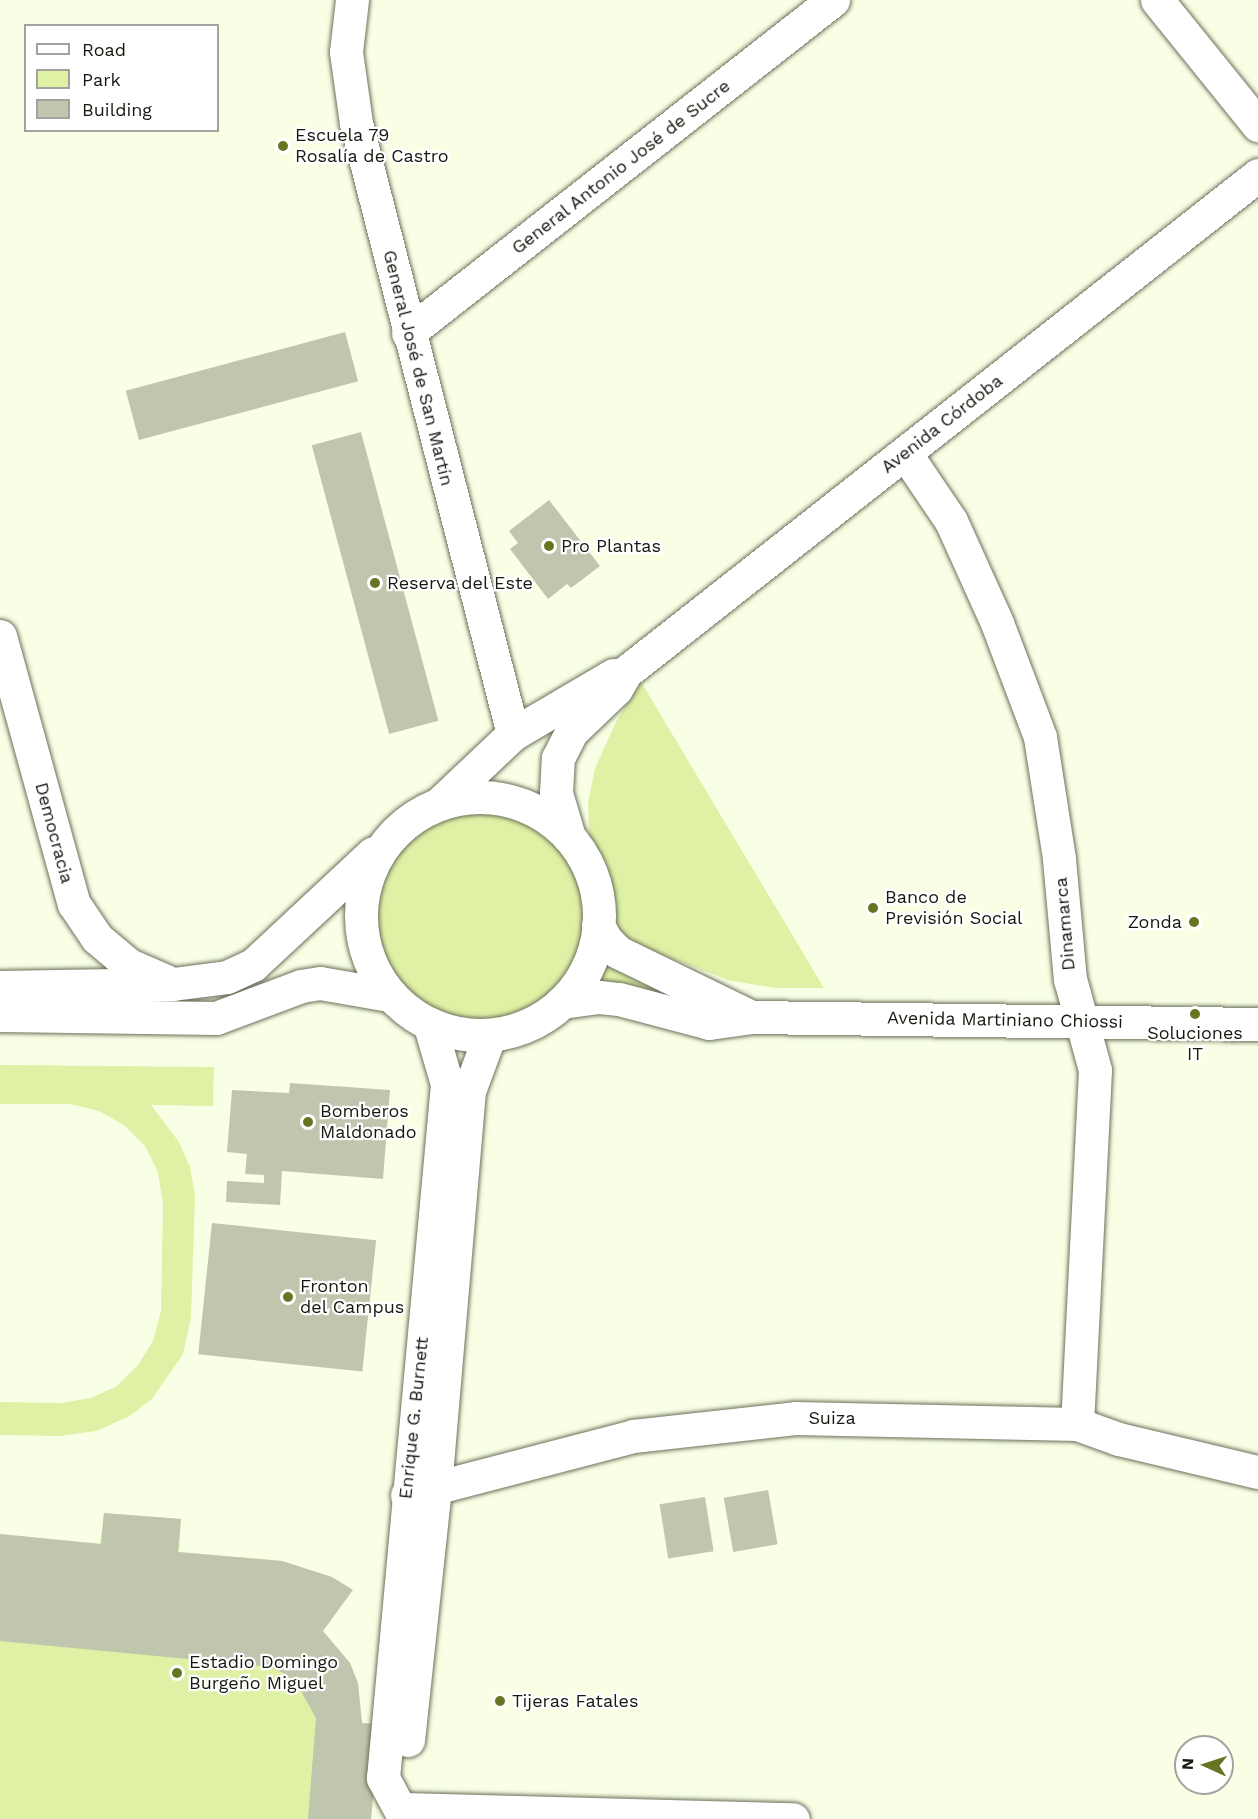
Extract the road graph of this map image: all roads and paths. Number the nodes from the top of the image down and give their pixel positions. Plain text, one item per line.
1 (352, 0) edge
2 (833, 0) edge
3 (1157, 0) edge
4 (1258, 125) edge
5 (1258, 175) edge
6 (408, 333) junction
7 (905, 453) junction
8 (0, 636) edge
9 (626, 672) junction
10 (9, 700) edge
11 (513, 734) junction
12 (440, 803) junction
13 (399, 829) junction
14 (569, 837) junction
15 (598, 925) junction
16 (173, 984) junction
17 (0, 987) edge
18 (389, 995) junction
19 (562, 1002) junction
20 (0, 1015) edge
21 (751, 1017) junction
22 (1081, 1020) junction
23 (1258, 1024) edge
24 (430, 1026) junction
25 (489, 1037) junction
26 (1077, 1424) junction
27 (1258, 1472) edge
28 (421, 1491) junction
29 (402, 1816) edge
30 (793, 1819) edge

1 - 6 street, General José de San Martín
2 - 6 street, General Antonio José de Sucre
3 - 4 street
5 - 7 street, Avenida Córdoba
6 - 11 street, General José de San Martín
7 - 9 street, Avenida Córdoba
7 - 22 street, Dinamarca
8 - 10 street, Democracia
9 - 11 street, Avenida Córdoba
9 - 14 street, Avenida Córdoba
10 - 16 street, Democracia
11 - 12 street, Avenida Córdoba
12 - 13 street
12 - 14 street
13 - 16 street
13 - 18 street
14 - 15 street
15 - 19 street
15 - 21 street, Avenida Martiniano Chiossi
16 - 17 street
18 - 20 street
18 - 24 street
19 - 21 street, Avenida Martiniano Chiossi
19 - 25 street
21 - 22 street, Avenida Martiniano Chiossi
22 - 23 street, Avenida Martiniano Chiossi
22 - 26 street, Dinamarca
24 - 25 street
24 - 28 street, Enrique G. Burnett
25 - 28 street, Enrique G. Burnett
26 - 27 street, Suiza
26 - 28 street, Suiza
28 - 29 street, Enrique G. Burnett
29 - 30 street

